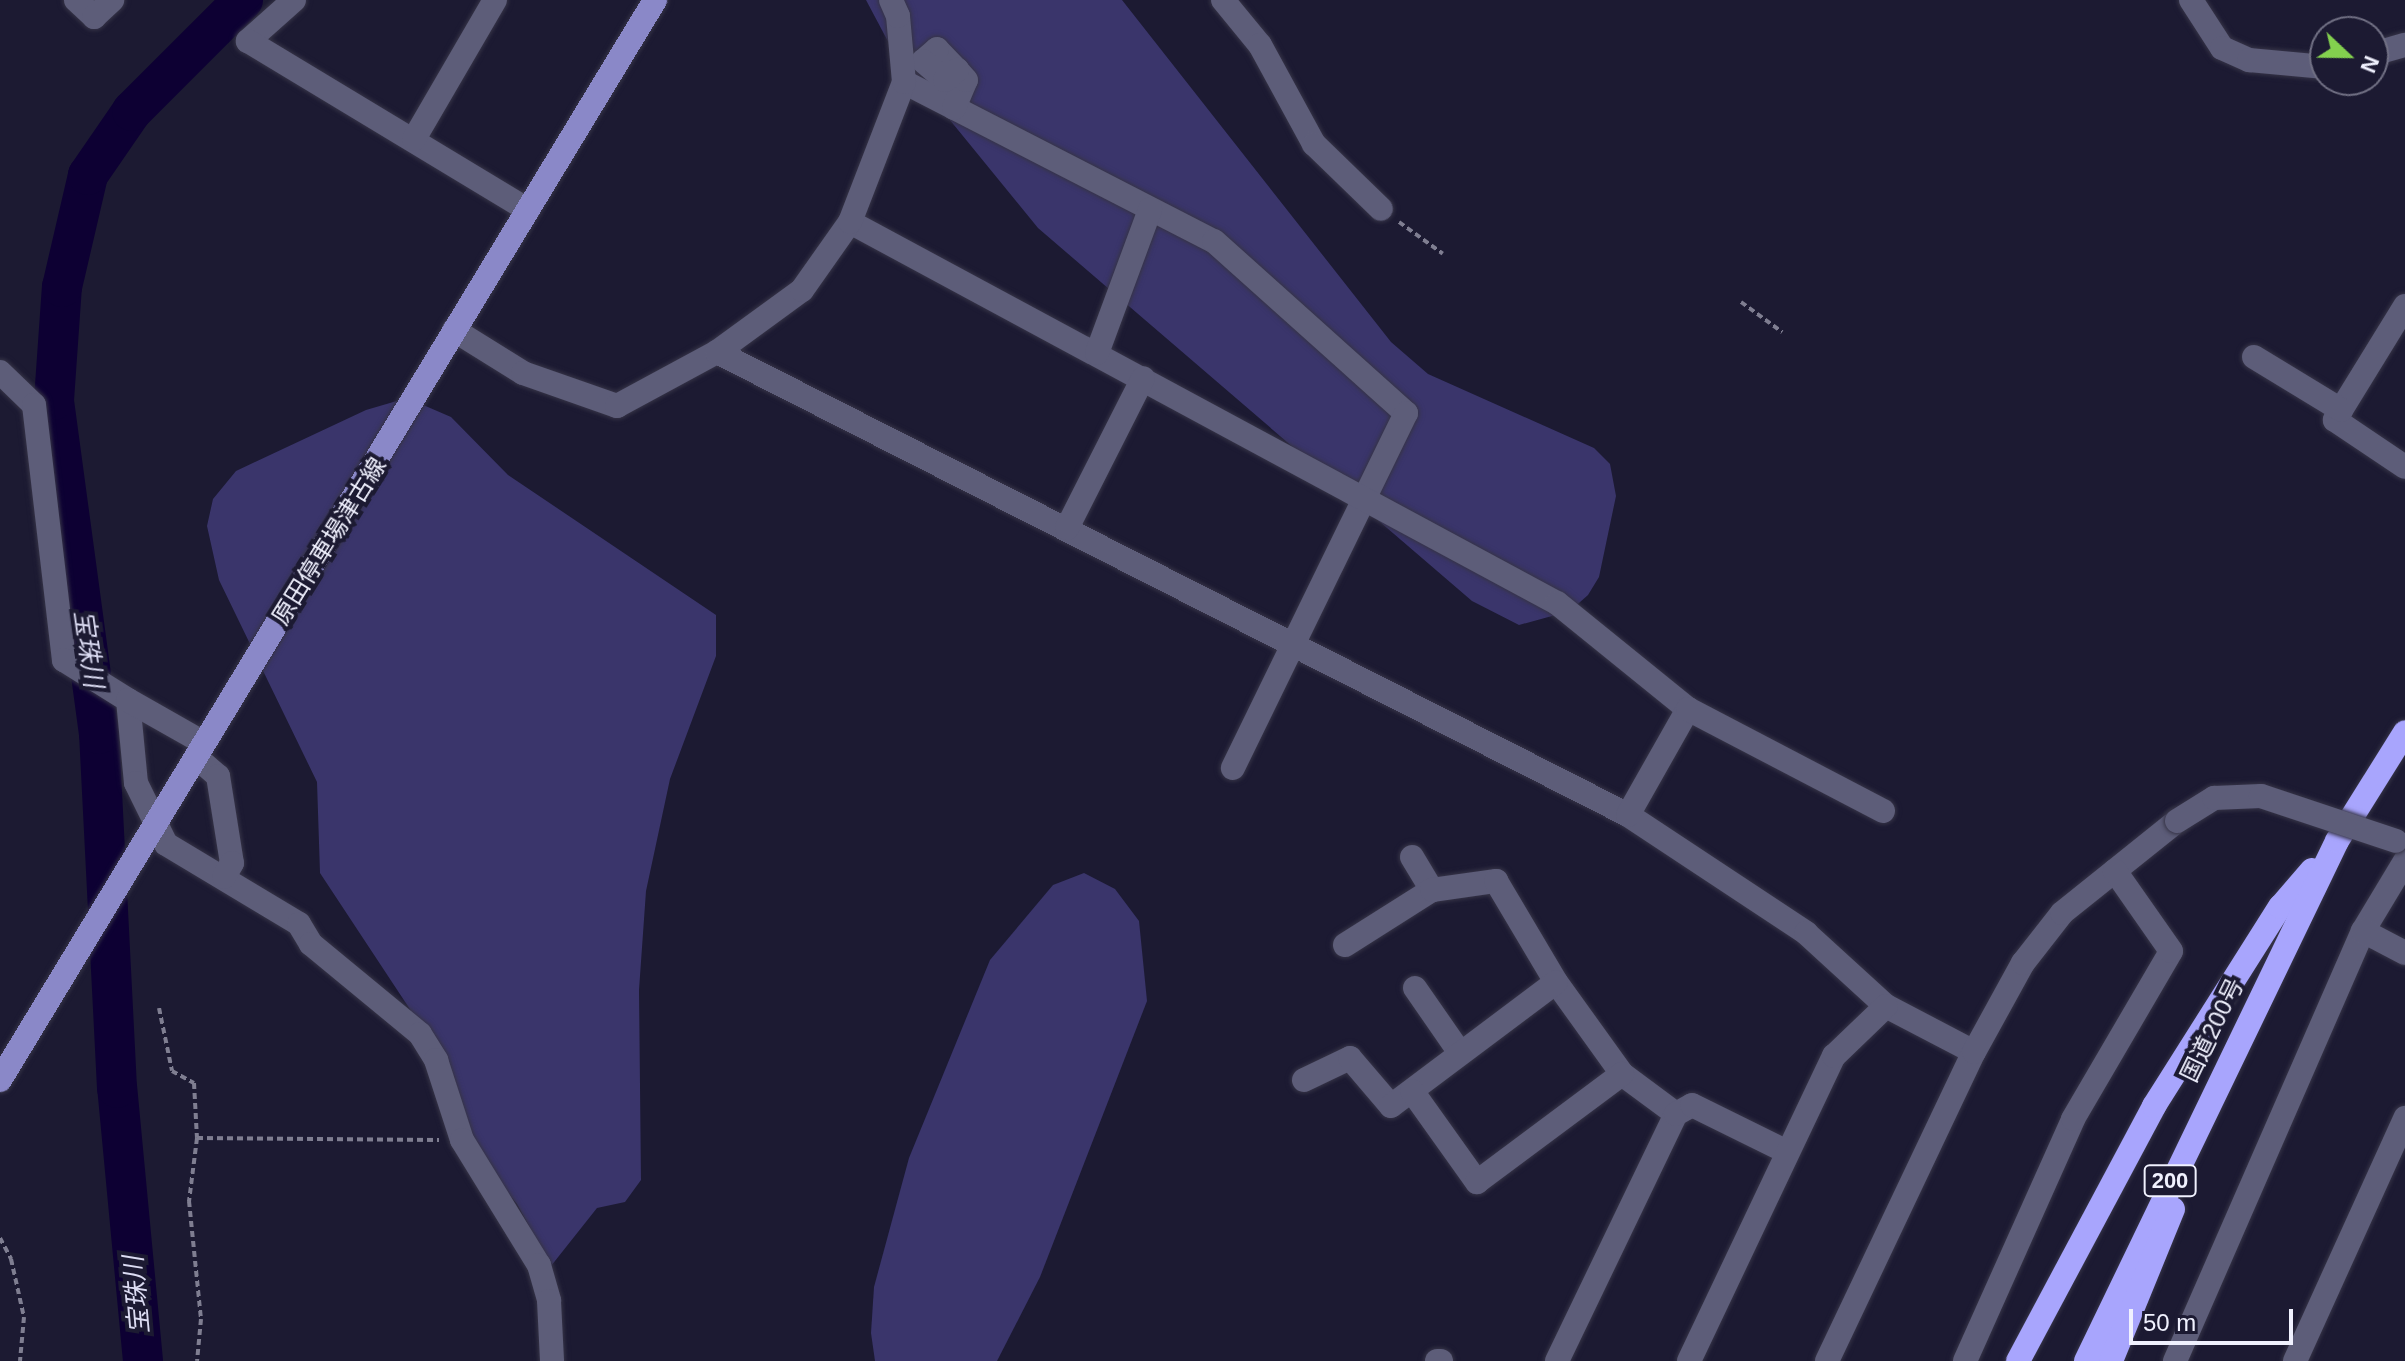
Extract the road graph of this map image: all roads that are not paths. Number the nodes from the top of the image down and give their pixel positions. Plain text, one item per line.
1 (76, 0) edge
2 (112, 0) edge
3 (294, 0) edge
4 (495, 0) edge
5 (655, 0) edge
6 (891, 0) edge
7 (1223, 0) edge
8 (2191, 0) edge
9 (2309, 66) edge
10 (957, 70) dead end
11 (904, 82) junction
12 (954, 108) junction
13 (414, 139) junction
14 (1381, 209) road end
15 (528, 210) junction
16 (1150, 210) junction
17 (850, 222) junction
18 (2405, 306) edge
19 (454, 330) junction
20 (717, 352) junction
21 (1097, 353) junction
22 (2254, 357) dead end
23 (0, 372) edge
24 (1143, 378) junction
25 (2341, 410) junction
26 (2405, 467) edge
27 (1364, 501) junction
28 (1067, 528) junction
29 (1291, 643) junction
30 (121, 696) junction
31 (1688, 709) junction
32 (2405, 732) edge
33 (200, 750) junction
34 (1233, 768) dead end
35 (1883, 811) dead end
36 (1628, 815) junction
37 (153, 826) junction
38 (2337, 841) junction
39 (2402, 849) edge
40 (1412, 857) dead end
41 (2115, 871) junction
42 (224, 877) junction
43 (1432, 890) junction
44 (2363, 931) junction
45 (1345, 945) dead end
46 (2405, 953) edge
47 (1556, 982) junction
48 (1415, 988) dead end
49 (2256, 1003) junction
50 (1886, 1006) junction
51 (1974, 1052) junction
52 (1460, 1053) junction
53 (1622, 1074) junction
54 (0, 1080) edge
55 (1304, 1080) dead end
56 (1412, 1091) junction
57 (1676, 1114) junction
58 (2405, 1118) edge
59 (1785, 1151) junction
60 (1831, 1360) edge
61 (552, 1361) edge
62 (1557, 1361) edge
63 (1689, 1361) edge
64 (1965, 1361) edge
65 (2018, 1361) edge
66 (2086, 1361) edge
67 (2111, 1361) edge
68 (2175, 1361) edge
69 (2295, 1361) edge

1 - 2 street
3 - 13 street
4 - 13 street
5 - 15 main road, 原田停車場津古線
6 - 11 street
7 - 14 street
8 - 9 street
10 - 12 street
11 - 12 street
11 - 17 street
12 - 16 street
13 - 15 street
15 - 19 main road, 原田停車場津古線
16 - 21 street
16 - 27 street
17 - 20 street
17 - 21 street
18 - 25 street
19 - 20 street
19 - 33 main road, 原田停車場津古線
20 - 28 street
21 - 24 street
22 - 25 street
23 - 30 street
24 - 27 street
24 - 28 street
25 - 26 street
27 - 29 street
27 - 31 street
28 - 29 street
29 - 34 street
29 - 36 street
30 - 33 street
30 - 37 street
31 - 35 street
31 - 36 street
32 - 38 highway, 国道200号 / 200
33 - 37 main road, 原田停車場津古線
33 - 42 street
36 - 50 street
37 - 42 street
37 - 54 main road, 原田停車場津古線
38 - 49 highway, 国道200号 / 200
38 - 65 highway
39 - 41 street, bridge
39 - 44 street
40 - 43 street
41 - 51 street
41 - 64 street
42 - 61 street
43 - 45 street
43 - 47 street
44 - 46 street
44 - 68 street
47 - 52 street
47 - 53 street
48 - 52 street
49 - 66 highway, 国道200号 / 200
49 - 67 highway
50 - 51 street
50 - 59 street
51 - 60 street
52 - 56 street
53 - 56 street
53 - 57 street
55 - 56 street
57 - 59 street
57 - 62 street
58 - 69 street
59 - 63 street

